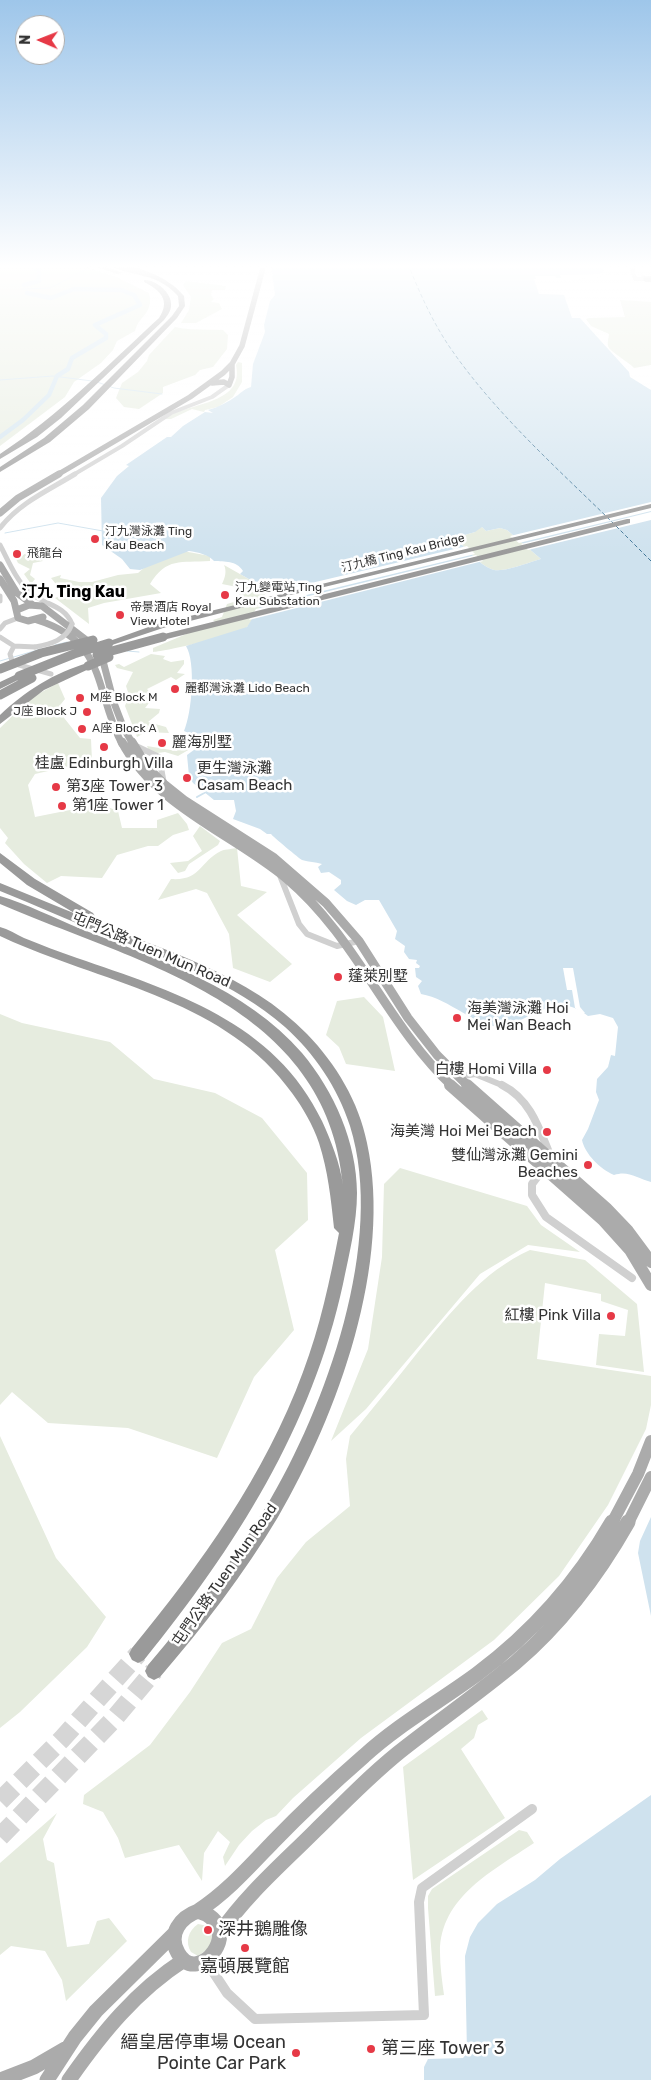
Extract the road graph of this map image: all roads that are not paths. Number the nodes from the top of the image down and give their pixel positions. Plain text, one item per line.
1 (117, 361) edge
2 (133, 361) edge
3 (230, 361) edge
4 (231, 361) edge
5 (229, 364) junction
6 (212, 382) junction
7 (229, 385) junction
8 (0, 457) edge
9 (0, 470) edge
10 (0, 506) edge
11 (651, 506) edge
12 (0, 513) edge
13 (651, 515) edge
14 (0, 528) edge
15 (0, 545) edge
16 (0, 565) edge
17 (0, 579) edge
18 (0, 596) edge
19 (0, 601) edge
20 (33, 604) junction
21 (46, 610) junction
22 (18, 614) junction
23 (37, 620) junction
24 (160, 626) junction
25 (0, 628) edge
26 (0, 637) edge
27 (163, 637) junction
28 (14, 646) junction
29 (0, 669) edge
30 (51, 674) dead end
31 (0, 686) edge
32 (0, 695) edge
33 (0, 721) edge
34 (131, 744) junction
35 (164, 784) junction
36 (0, 857) edge
37 (278, 872) junction
38 (0, 886) edge
39 (0, 900) edge
40 (0, 931) edge
41 (122, 935) junction
42 (359, 941) junction
43 (348, 945) junction
44 (458, 1077) junction
45 (450, 1085) junction
46 (556, 1163) junction
47 (544, 1168) junction
48 (342, 1248) junction
49 (651, 1262) edge
50 (632, 1278) dead end
51 (651, 1285) edge
52 (651, 1441) edge
53 (651, 1477) edge
54 (138, 1654) tunnel mouth
55 (154, 1671) tunnel mouth
56 (532, 1809) dead end
57 (198, 1911) junction
58 (174, 1933) junction
59 (220, 1933) junction
60 (184, 1960) junction
61 (206, 1961) junction
62 (68, 2047) junction
63 (5, 2079) edge
64 (47, 2080) edge
65 (69, 2080) edge

1 - 8 highway
2 - 9 highway
3 - 5 main road
4 - 5 main road
5 - 6 main road
5 - 7 main road
5 - 10 main road
6 - 7 main road
6 - 12 main road
7 - 14 street
11 - 24 highway, 汀九橋 Ting Kau Bridge
13 - 27 highway, 汀九橋 Ting Kau Bridge
15 - 28 street, bridge
16 - 20 main road
17 - 22 main road
18 - 19 street
20 - 21 main road
20 - 22 main road
21 - 23 main road
21 - 34 main road, bridge
22 - 23 main road
22 - 25 street
23 - 37 main road, bridge
24 - 29 highway, bridge
24 - 31 highway, bridge
26 - 28 street
27 - 32 highway, bridge
27 - 33 highway, bridge
28 - 30 street
34 - 35 main road
34 - 35 street
35 - 42 main road
36 - 41 highway
37 - 43 main road
37 - 43 street
38 - 41 highway, 屯門公路 Tuen Mun Road
39 - 48 highway, 屯門公路 Tuen Mun Road
40 - 48 highway
41 - 55 highway, 屯門公路 Tuen Mun Road
42 - 43 street
42 - 44 main road
43 - 45 main road
44 - 45 main road
44 - 46 main road
44 - 46 street
45 - 47 main road
46 - 49 main road
47 - 50 street
47 - 51 main road
48 - 54 highway, 屯門公路 Tuen Mun Road
52 - 57 main road
53 - 59 main road
56 - 61 street
57 - 58 main road
57 - 59 main road
58 - 60 main road
58 - 62 main road
59 - 61 main road
60 - 61 main road
60 - 65 main road
62 - 63 main road
62 - 64 main road

